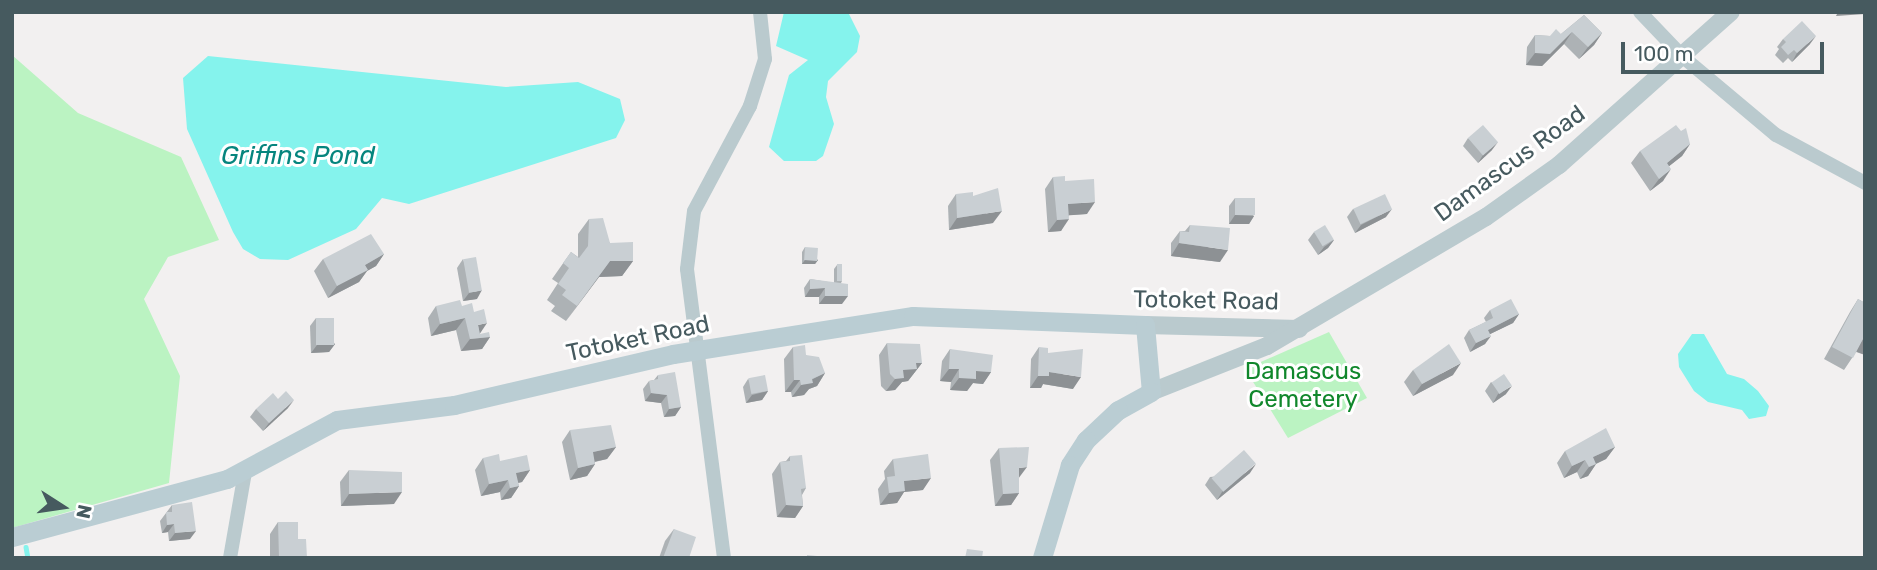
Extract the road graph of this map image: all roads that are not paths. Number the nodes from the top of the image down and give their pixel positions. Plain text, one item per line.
1 (760, 12) edge
2 (1640, 12) edge
3 (1731, 12) edge
4 (1683, 57) junction
5 (1865, 183) edge
6 (1145, 325) junction
7 (1299, 328) junction
8 (696, 350) junction
9 (1151, 392) junction
10 (245, 472) junction
11 (12, 537) edge
12 (230, 558) edge
13 (724, 558) edge
14 (1042, 558) edge

1 - 8 street
2 - 4 street
3 - 4 street, Damascus Road
4 - 5 street
4 - 7 street, Damascus Road
6 - 7 street, Totoket Road
6 - 8 main road, Totoket Road
6 - 9 main road
7 - 9 street, Damascus Road
8 - 10 main road, Totoket Road
8 - 13 street
9 - 14 main road
10 - 11 main road, Totoket Road
10 - 12 street

